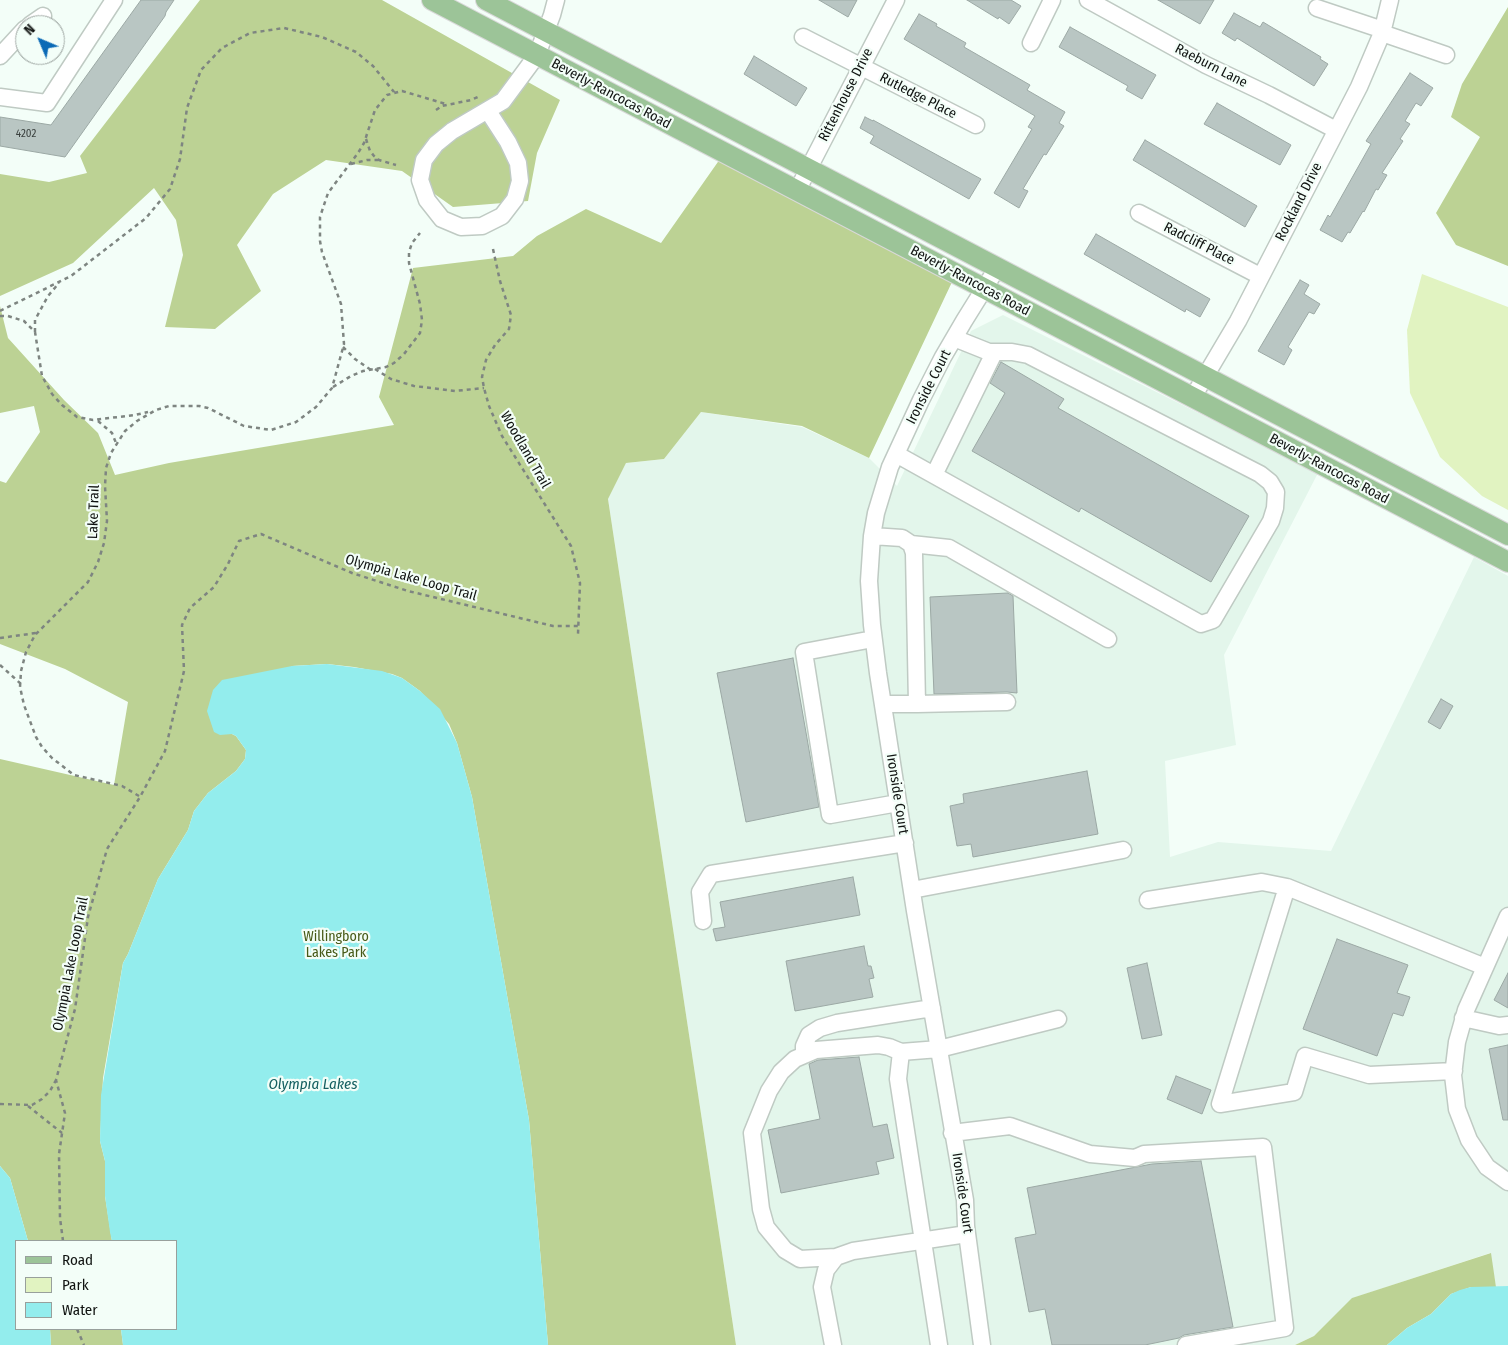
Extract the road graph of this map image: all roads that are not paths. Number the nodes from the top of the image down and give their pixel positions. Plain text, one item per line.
1 (114, 0) edge
2 (432, 0) edge
3 (486, 0) edge
4 (556, 0) edge
5 (896, 0) edge
6 (1052, 0) edge
7 (1088, 0) edge
8 (1390, 0) edge
9 (1106, 4) edge
10 (1317, 8) dead end
11 (546, 32) junction
12 (1382, 32) junction
13 (803, 37) dead end
14 (15, 40) edge
15 (1030, 43) dead end
16 (537, 55) junction
17 (1446, 55) dead end
18 (0, 56) edge
19 (860, 67) junction
20 (0, 98) edge
21 (488, 111) junction
22 (976, 125) dead end
23 (1336, 130) junction
24 (808, 168) junction
25 (797, 191) junction
26 (1139, 213) dead end
27 (998, 268) junction
28 (1260, 276) junction
29 (984, 288) junction
30 (954, 338) junction
31 (994, 353) junction
32 (1205, 377) junction
33 (1193, 398) junction
34 (896, 454) junction
35 (934, 475) junction
36 (1508, 535) edge
37 (872, 536) junction
38 (911, 544) junction
39 (1508, 562) edge
40 (873, 639) junction
41 (1108, 639) dead end
42 (1007, 702) dead end
43 (882, 704) junction
44 (917, 704) junction
45 (898, 803) junction
46 (904, 843) junction
47 (1123, 850) dead end
48 (1287, 887) junction
49 (912, 890) junction
50 (1148, 900) dead end
51 (1508, 916) edge
52 (703, 921) dead end
53 (1485, 967) junction
54 (932, 1008) junction
55 (1463, 1018) junction
56 (1058, 1019) dead end
57 (1508, 1025) edge
58 (939, 1048) junction
59 (901, 1052) junction
60 (804, 1055) junction
61 (1454, 1070) junction
62 (952, 1134) junction
63 (1508, 1182) edge
64 (967, 1234) junction
65 (923, 1241) junction
66 (836, 1257) junction
67 (833, 1345) edge
68 (939, 1345) edge
69 (982, 1345) edge
70 (1186, 1345) edge

1 - 20 street
2 - 16 main road, Beverly-Rancocas Road
3 - 11 main road, Beverly-Rancocas Road
4 - 11 street
5 - 19 street, Rittenhouse Drive
6 - 15 street
7 - 9 street, Raeburn Lane
8 - 12 street, Rockland Drive
9 - 23 street, Raeburn Lane
10 - 12 street
11 - 16 street
11 - 24 main road, Beverly-Rancocas Road
12 - 17 street
12 - 23 street, Rockland Drive
13 - 19 street, Rutledge Place
14 - 18 street
16 - 21 street
16 - 25 main road, Beverly-Rancocas Road
19 - 22 street, Rutledge Place
19 - 24 street, Rittenhouse Drive
21 - 21 street
23 - 28 street, Rockland Drive
24 - 25 street, Rittenhouse Drive
24 - 27 main road, Beverly-Rancocas Road
25 - 29 main road, Beverly-Rancocas Road
26 - 28 street, Radcliff Place
27 - 29 street, Ironside Court
27 - 32 main road, Beverly-Rancocas Road
28 - 32 street, Rockland Drive
29 - 30 street, Ironside Court
29 - 33 main road, Beverly-Rancocas Road
30 - 31 street
30 - 34 street, Ironside Court
31 - 35 street
31 - 35 street
32 - 33 street, Rockland Drive
32 - 36 main road, Beverly-Rancocas Road
33 - 39 main road, Beverly-Rancocas Road
34 - 35 street
34 - 37 street, Ironside Court
37 - 38 street
37 - 40 street, Ironside Court
38 - 41 street
38 - 44 street
40 - 43 street, Ironside Court
40 - 45 street
42 - 44 street
43 - 44 street
43 - 45 street, Ironside Court
45 - 46 street, Ironside Court
46 - 49 street, Ironside Court
46 - 52 street
47 - 49 street
48 - 50 street
48 - 53 street
48 - 61 street
49 - 54 street, Ironside Court
51 - 53 street
53 - 55 street
54 - 58 street, Ironside Court
54 - 60 street
55 - 57 street
55 - 61 street
56 - 58 street
58 - 59 street
58 - 62 street, Ironside Court
59 - 60 street
59 - 65 street
60 - 66 street
61 - 63 street
62 - 64 street, Ironside Court
62 - 70 street
64 - 65 street
64 - 69 street, Ironside Court
65 - 66 street
65 - 68 street
66 - 67 street

